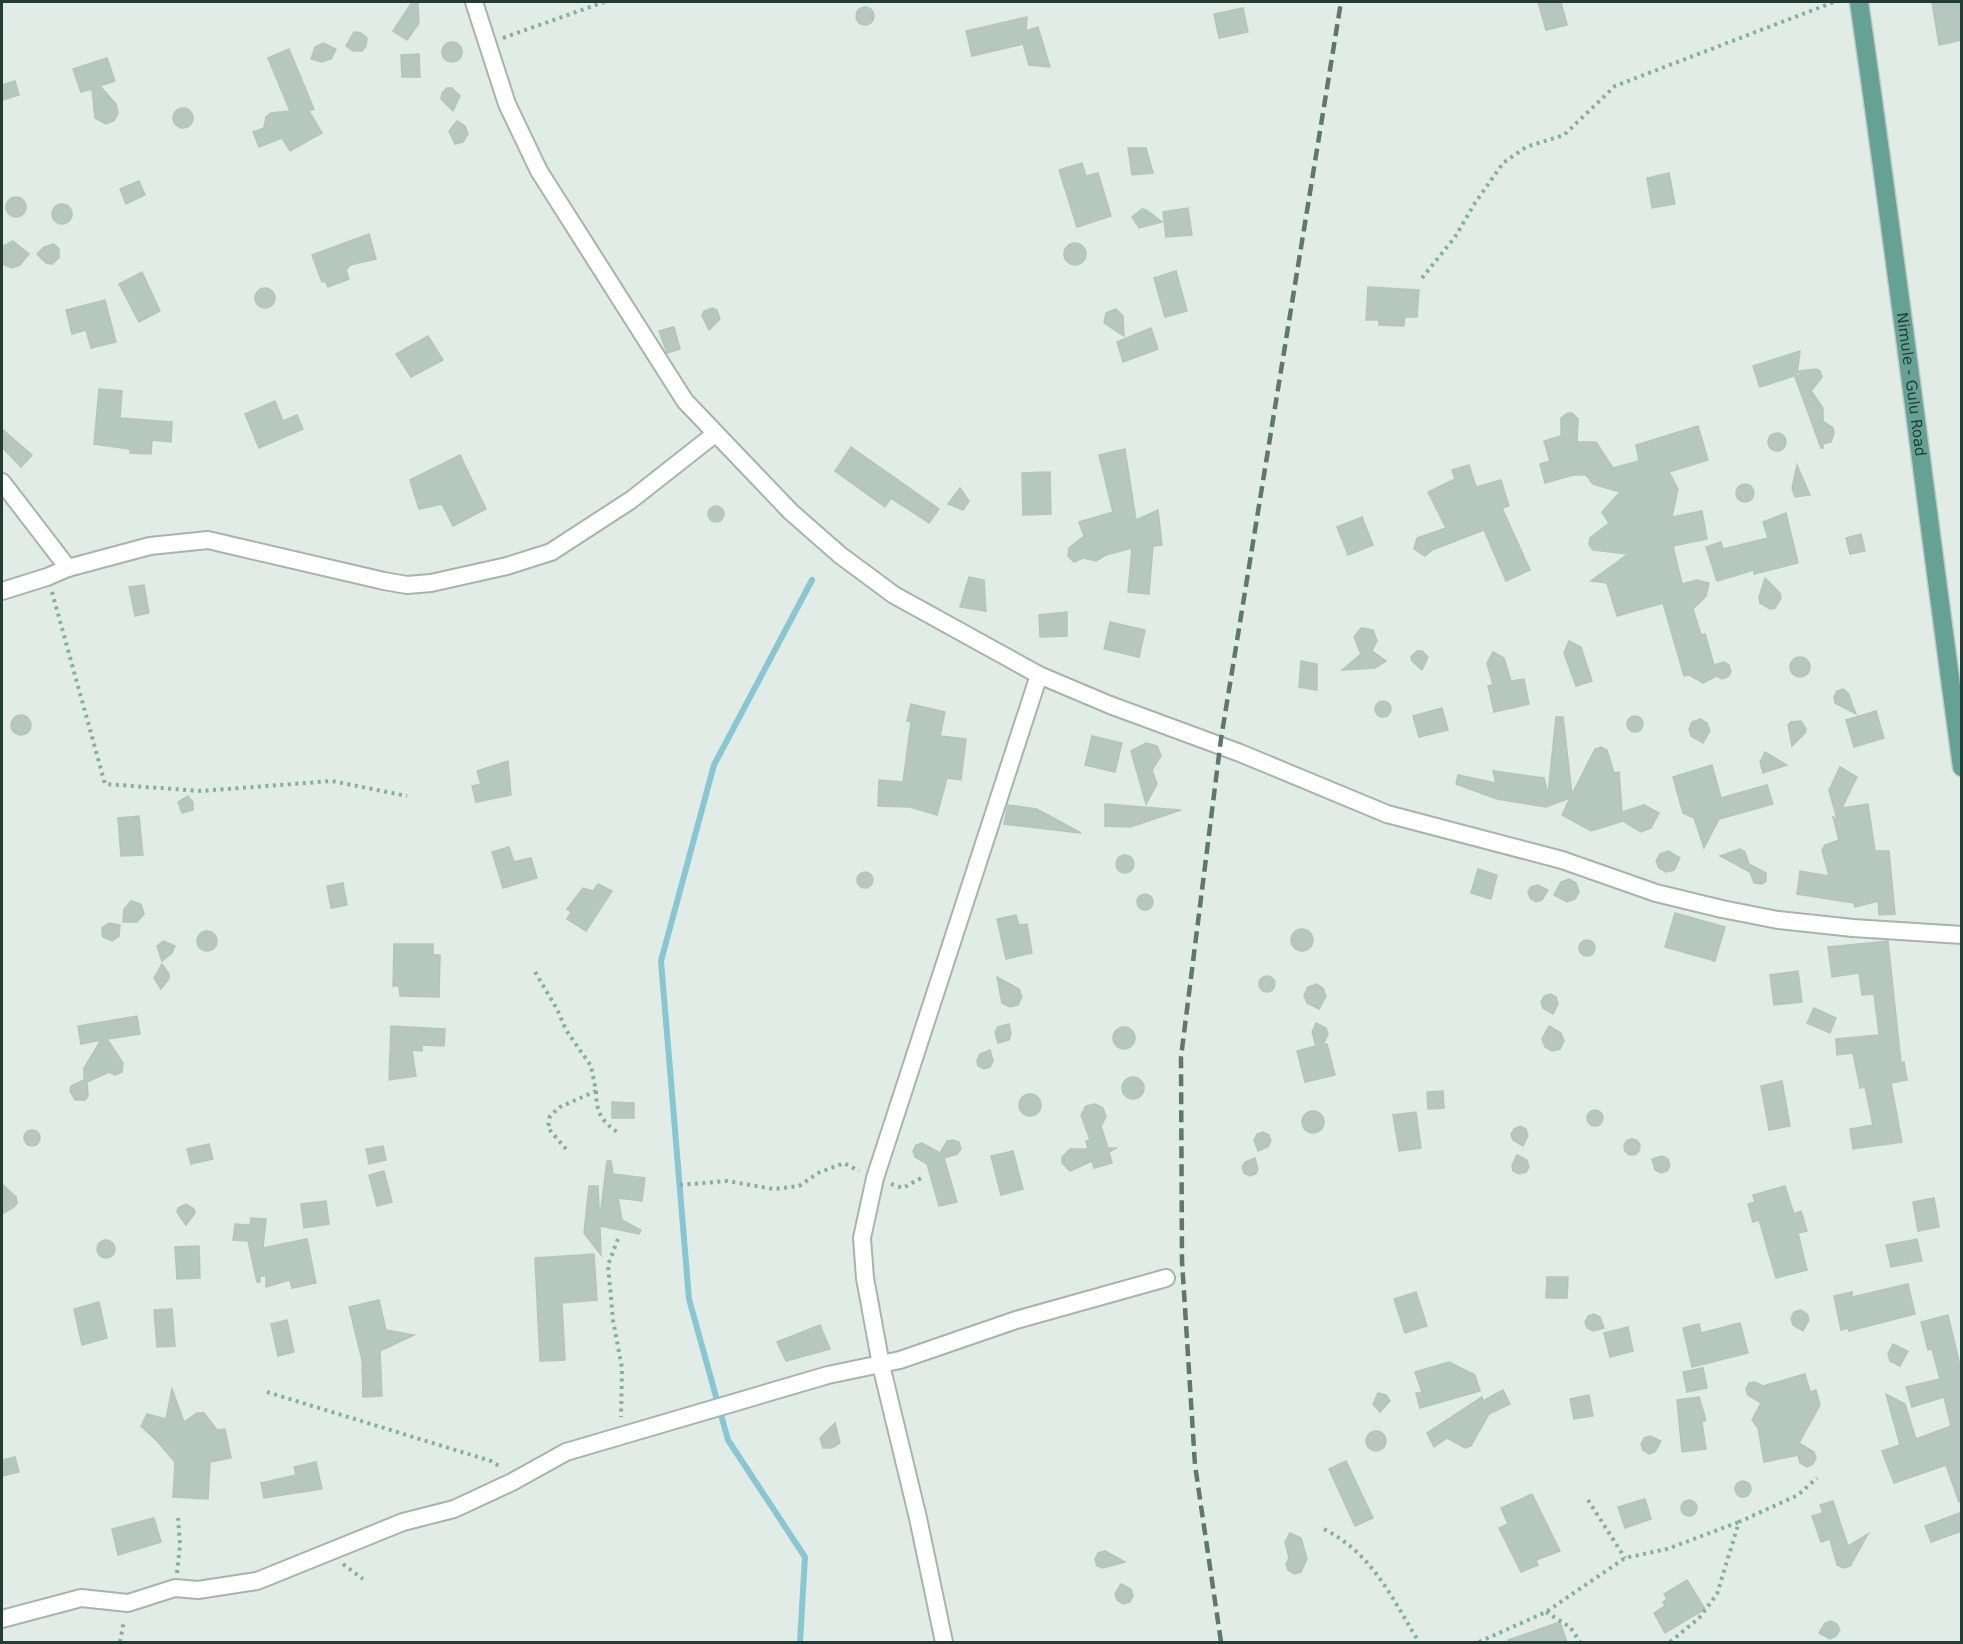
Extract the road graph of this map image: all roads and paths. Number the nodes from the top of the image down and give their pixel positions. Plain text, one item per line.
1 (474, 2) edge
2 (604, 2) edge
3 (1834, 2) edge
4 (1859, 2) edge
5 (486, 45) junction
6 (1422, 278) dead end
7 (715, 434) junction
8 (2, 482) edge
9 (68, 568) junction
10 (47, 577) junction
11 (2, 591) edge
12 (1039, 675) junction
13 (1962, 767) edge
14 (407, 796) dead end
15 (1962, 934) edge
16 (535, 972) dead end
17 (596, 1091) junction
18 (620, 1134) dead end
19 (566, 1149) dead end
20 (923, 1177) dead end
21 (875, 1178) junction
22 (680, 1185) dead end
23 (618, 1239) dead end
24 (1166, 1278) dead end
25 (881, 1365) junction
26 (267, 1392) dead end
27 (621, 1436) junction
28 (1817, 1478) dead end
29 (512, 1482) junction
30 (1588, 1500) dead end
31 (178, 1518) dead end
32 (1739, 1522) junction
33 (1324, 1529) dead end
34 (1625, 1558) junction
35 (175, 1588) junction
36 (1546, 1611) junction
37 (2, 1618) edge
38 (944, 1642) edge
39 (1419, 1642) edge
40 (1479, 1642) edge
41 (1580, 1642) edge
42 (1670, 1642) edge

1 - 5 street
2 - 5 path
3 - 6 path
4 - 13 main road, Nimule - Gulu Road
5 - 7 street
7 - 9 street
7 - 12 street
8 - 9 street
9 - 10 street
10 - 11 street
10 - 14 path
12 - 15 street
12 - 21 street
16 - 17 path
17 - 18 path
17 - 19 path
20 - 21 path
21 - 22 path
21 - 25 street
23 - 27 path
24 - 25 street
25 - 27 street
25 - 38 street
26 - 29 path
27 - 29 street
28 - 32 path
29 - 35 street
30 - 34 path
31 - 35 path
32 - 34 path
32 - 42 path
33 - 39 path
34 - 36 path
35 - 37 street
36 - 40 path
36 - 41 path

